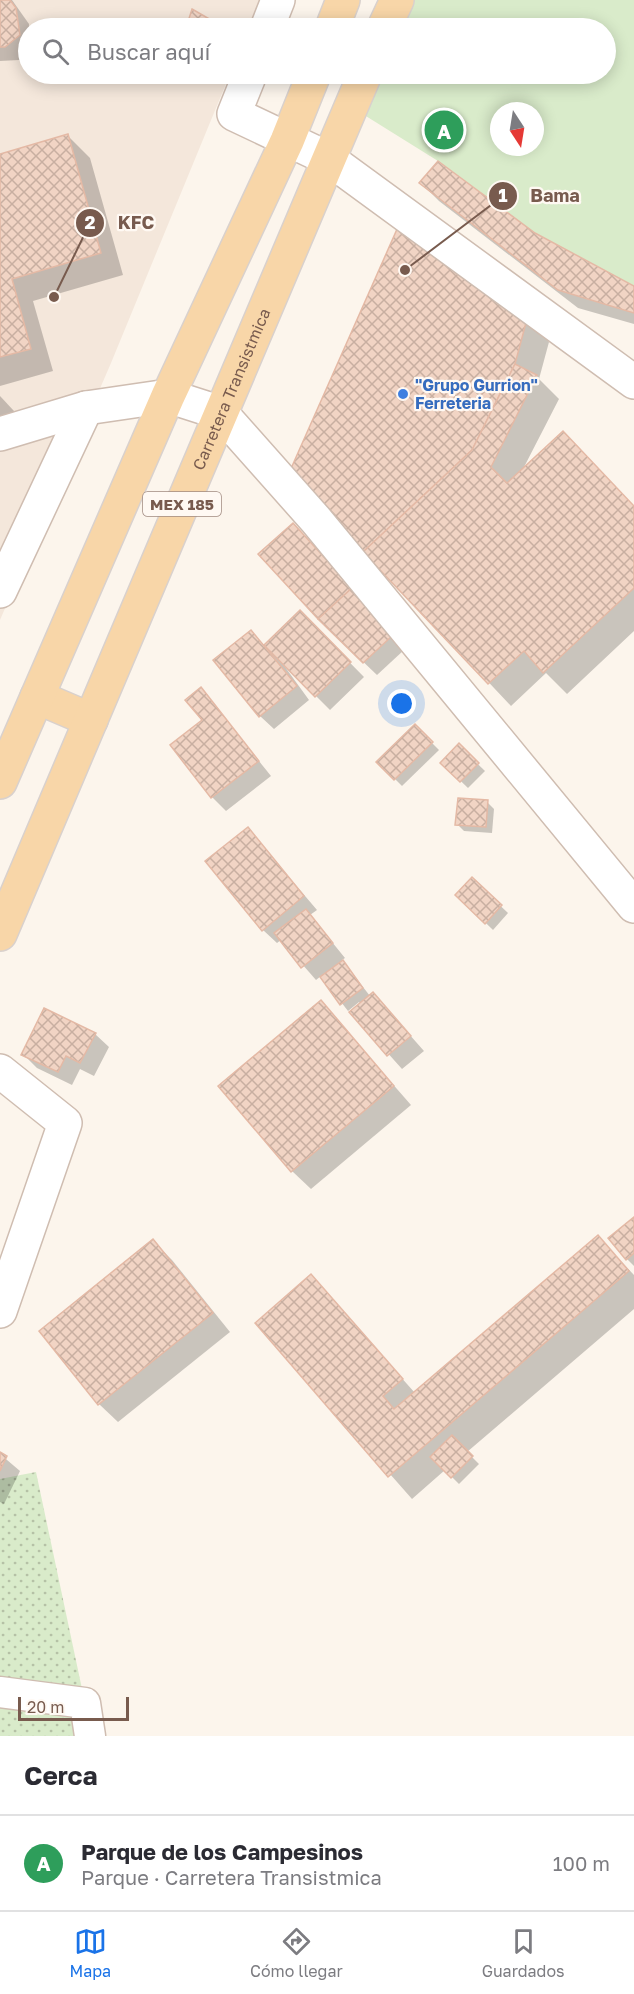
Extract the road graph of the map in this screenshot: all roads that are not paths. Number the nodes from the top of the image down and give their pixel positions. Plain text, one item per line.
1 (278, 0) edge
2 (343, 0) edge
3 (397, 0) edge
4 (271, 18) edge
5 (336, 18) edge
6 (389, 18) edge
7 (246, 84) edge
8 (310, 84) edge
9 (361, 84) edge
10 (287, 141) junction
11 (328, 159) junction
12 (634, 382) edge
13 (168, 396) junction
14 (86, 408) junction
15 (220, 413) junction
16 (0, 434) edge
17 (0, 591) edge
18 (37, 696) junction
19 (91, 720) junction
20 (0, 782) edge
21 (634, 906) edge
22 (0, 934) edge
23 (0, 1071) edge
24 (0, 1311) edge
25 (0, 1692) edge
26 (90, 1736) edge

1 - 4 street
2 - 5 main road
3 - 6 main road
7 - 10 street
8 - 10 main road, MEX 185
9 - 11 main road, Carretera Transistmica / MEX 185
10 - 11 street
10 - 13 main road, MEX 185
11 - 12 street
11 - 15 main road, Carretera Transistmica / MEX 185
13 - 14 street
13 - 15 street
13 - 18 main road, MEX 185
14 - 16 street
14 - 17 street
15 - 19 main road, Carretera Transistmica / MEX 185
15 - 21 street
18 - 19 main road
18 - 20 main road, MEX 185
19 - 22 main road, Carretera Transistmica / MEX 185
23 - 24 street
25 - 26 street

